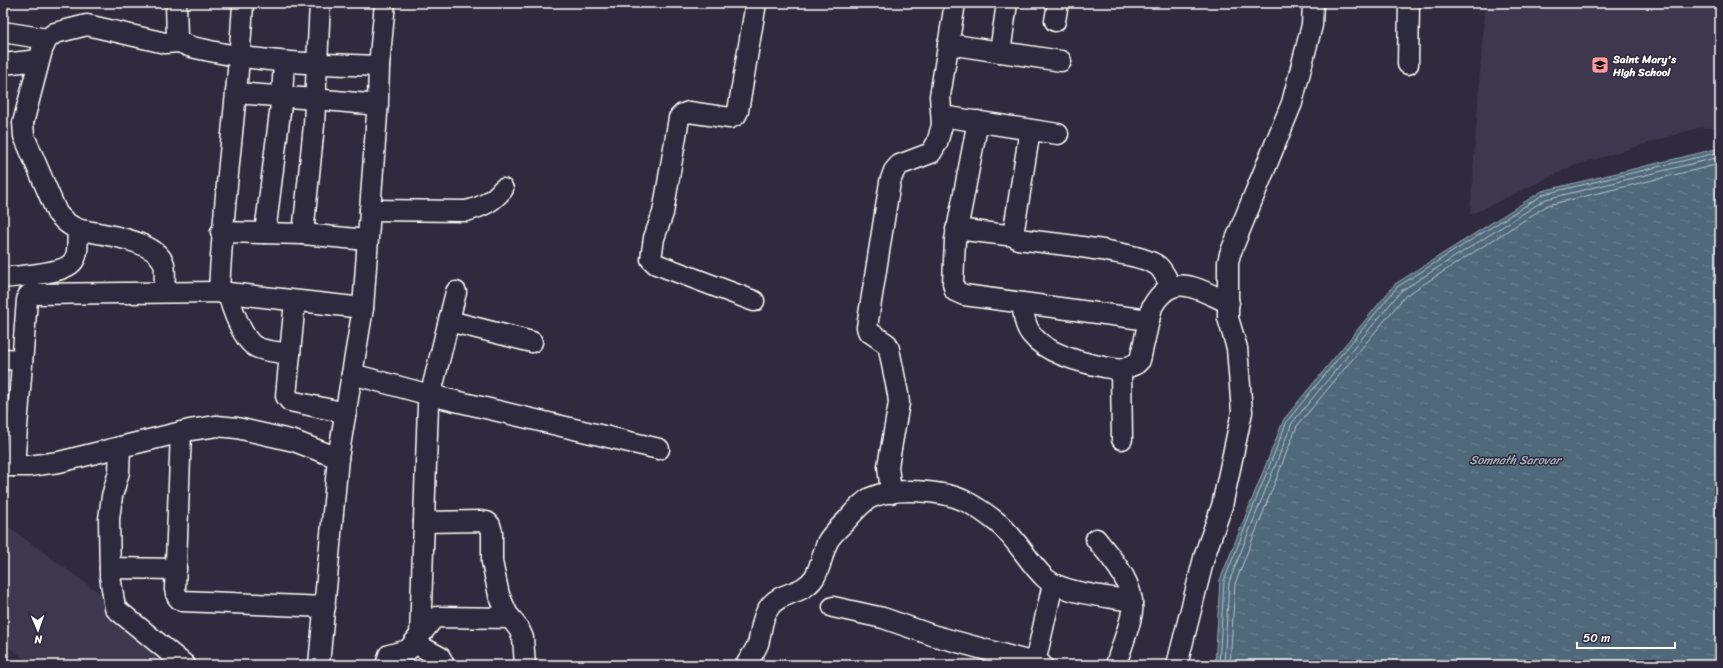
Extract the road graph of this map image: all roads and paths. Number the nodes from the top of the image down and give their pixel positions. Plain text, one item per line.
1 (176, 3) edge
2 (243, 3) edge
3 (320, 3) edge
4 (385, 3) edge
5 (756, 3) edge
6 (955, 3) edge
7 (1007, 3) edge
8 (1313, 3) edge
9 (1410, 3) edge
10 (3, 32) edge
11 (47, 39) junction
12 (180, 42) junction
13 (948, 44) junction
14 (1000, 52) junction
15 (240, 57) junction
16 (39, 60) junction
17 (1061, 61) dead end
18 (284, 62) junction
19 (3, 64) edge
20 (317, 64) junction
21 (1408, 64) dead end
22 (379, 66) junction
23 (236, 93) junction
24 (282, 96) junction
25 (315, 98) junction
26 (378, 105) junction
27 (942, 116) junction
28 (978, 121) junction
29 (1030, 130) junction
30 (1058, 134) dead end
31 (503, 189) dead end
32 (370, 210) junction
33 (956, 229) junction
34 (78, 230) junction
35 (221, 232) junction
36 (265, 233) junction
37 (303, 234) junction
38 (1015, 236) junction
39 (368, 240) junction
40 (3, 278) edge
41 (1171, 287) junction
42 (164, 292) junction
43 (223, 292) junction
44 (456, 292) dead end
45 (295, 301) junction
46 (754, 301) dead end
47 (1022, 303) junction
48 (1229, 303) junction
49 (363, 308) junction
50 (1149, 320) junction
51 (449, 321) junction
52 (532, 342) dead end
53 (290, 354) junction
54 (13, 360) edge
55 (1121, 370) junction
56 (352, 374) junction
57 (430, 395) junction
58 (346, 414) junction
59 (181, 432) junction
60 (1122, 439) dead end
61 (120, 447) junction
62 (659, 449) dead end
63 (338, 458) junction
64 (9, 466) edge
65 (891, 492) junction
66 (424, 522) junction
67 (1096, 539) dead end
68 (110, 568) junction
69 (176, 569) junction
70 (1053, 584) junction
71 (1132, 601) junction
72 (325, 606) junction
73 (833, 606) dead end
74 (511, 618) junction
75 (417, 640) junction
76 (1039, 664) edge
77 (184, 665) edge
78 (320, 665) edge
79 (386, 665) edge
80 (444, 665) edge
81 (525, 665) edge
82 (746, 665) edge
83 (1116, 665) edge
84 (1177, 665) edge

1 - 12 street
2 - 15 street
3 - 20 street
4 - 22 street
5 - 46 street
6 - 13 street
7 - 14 street
8 - 48 street
9 - 21 street
10 - 11 street
11 - 12 street
11 - 16 street
12 - 15 street
13 - 14 street
13 - 27 street
14 - 17 street
15 - 18 street
15 - 23 street
16 - 19 street
16 - 34 street
18 - 20 street
18 - 24 street
20 - 22 street
20 - 25 street
22 - 26 street
23 - 24 street
23 - 35 street
24 - 25 street
24 - 36 street
25 - 26 street
25 - 37 street
26 - 32 street
27 - 28 street
27 - 65 street
28 - 29 street
28 - 33 street
29 - 30 street
29 - 38 street
31 - 32 street
32 - 39 street
33 - 38 street
33 - 47 street
34 - 40 street
34 - 42 street
35 - 36 street
35 - 43 street
36 - 37 street
37 - 39 street
38 - 41 street
39 - 49 street
41 - 48 street
41 - 50 street
42 - 43 street
42 - 54 street
43 - 45 street
43 - 53 street
44 - 51 street
45 - 49 street
45 - 53 street
47 - 50 street
47 - 55 street
48 - 84 street
49 - 56 street
50 - 55 street
51 - 52 street
51 - 57 street
53 - 58 street
54 - 64 street
55 - 60 street
56 - 57 street
56 - 58 street
57 - 62 street
57 - 66 street
58 - 63 street
59 - 61 street
59 - 63 street
59 - 69 street
61 - 64 street
61 - 68 street
63 - 72 street
65 - 70 street
65 - 82 street
66 - 74 street
66 - 75 street
67 - 71 street
68 - 69 street
68 - 77 street
69 - 72 street
70 - 71 street
70 - 76 street
71 - 83 street
72 - 78 street
73 - 76 street
74 - 75 street
74 - 81 street
75 - 79 street
75 - 80 street

